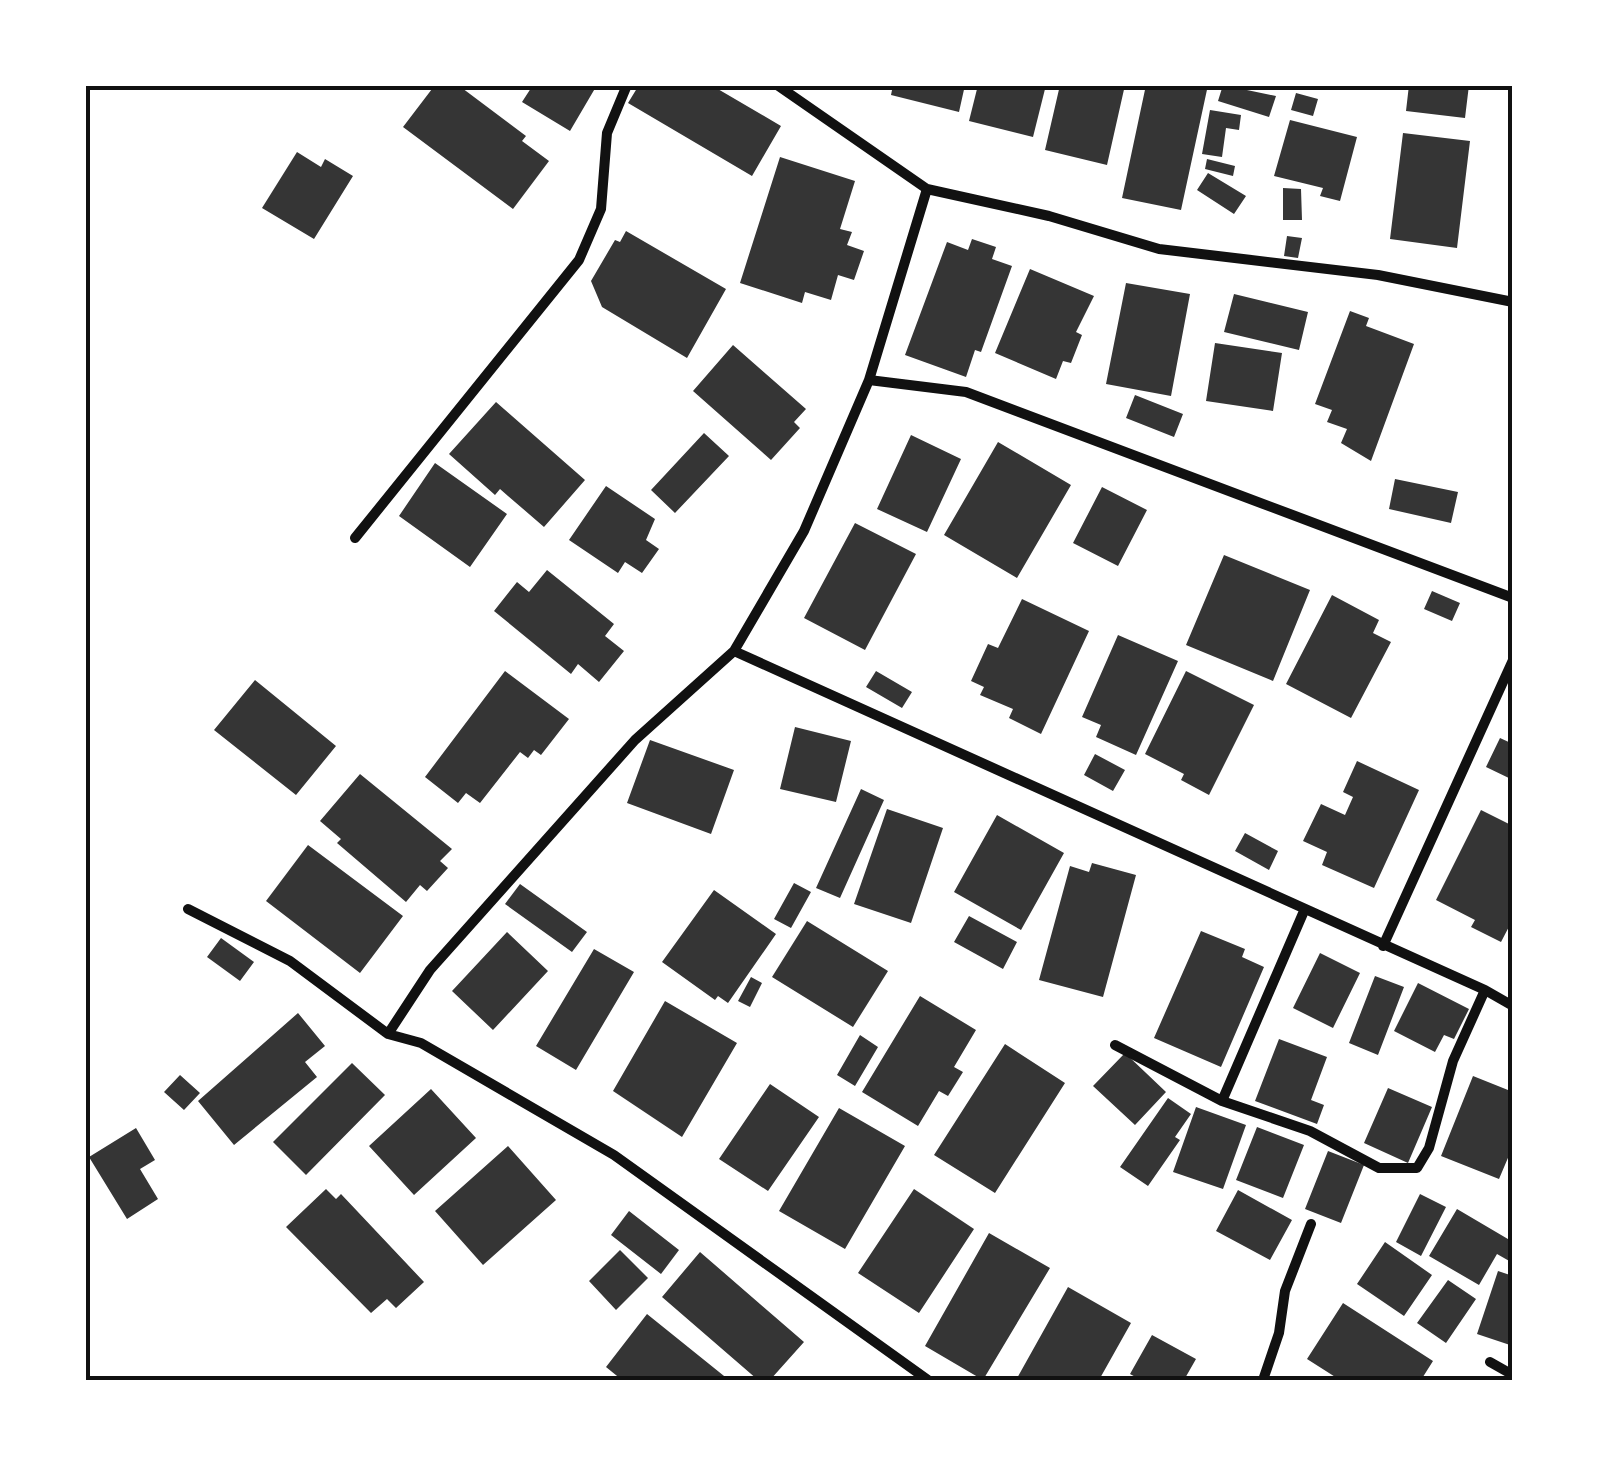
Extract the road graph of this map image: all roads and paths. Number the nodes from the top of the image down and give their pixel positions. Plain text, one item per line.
1 (627, 85) edge
2 (777, 85) edge
3 (927, 189) junction
4 (1513, 302) edge
5 (868, 380) junction
6 (355, 538) dead end
7 (1513, 598) edge
8 (734, 651) junction
9 (1513, 660) edge
10 (188, 908) dead end
11 (1304, 911) junction
12 (1383, 946) junction
13 (1485, 990) junction
14 (1513, 1006) edge
15 (388, 1034) junction
16 (1114, 1046) dead end
17 (1222, 1101) junction
18 (1310, 1224) dead end
19 (1490, 1362) dead end
20 (1513, 1375) edge
21 (928, 1380) edge
22 (1262, 1380) edge

1 - 6 street
2 - 3 street
3 - 4 street
3 - 5 street
5 - 7 street
5 - 8 street
8 - 11 street
8 - 15 street
9 - 12 street
10 - 15 street
11 - 12 street
11 - 17 street
12 - 13 street
13 - 14 street
13 - 17 street
15 - 21 street
16 - 17 street
18 - 22 street
19 - 20 street

